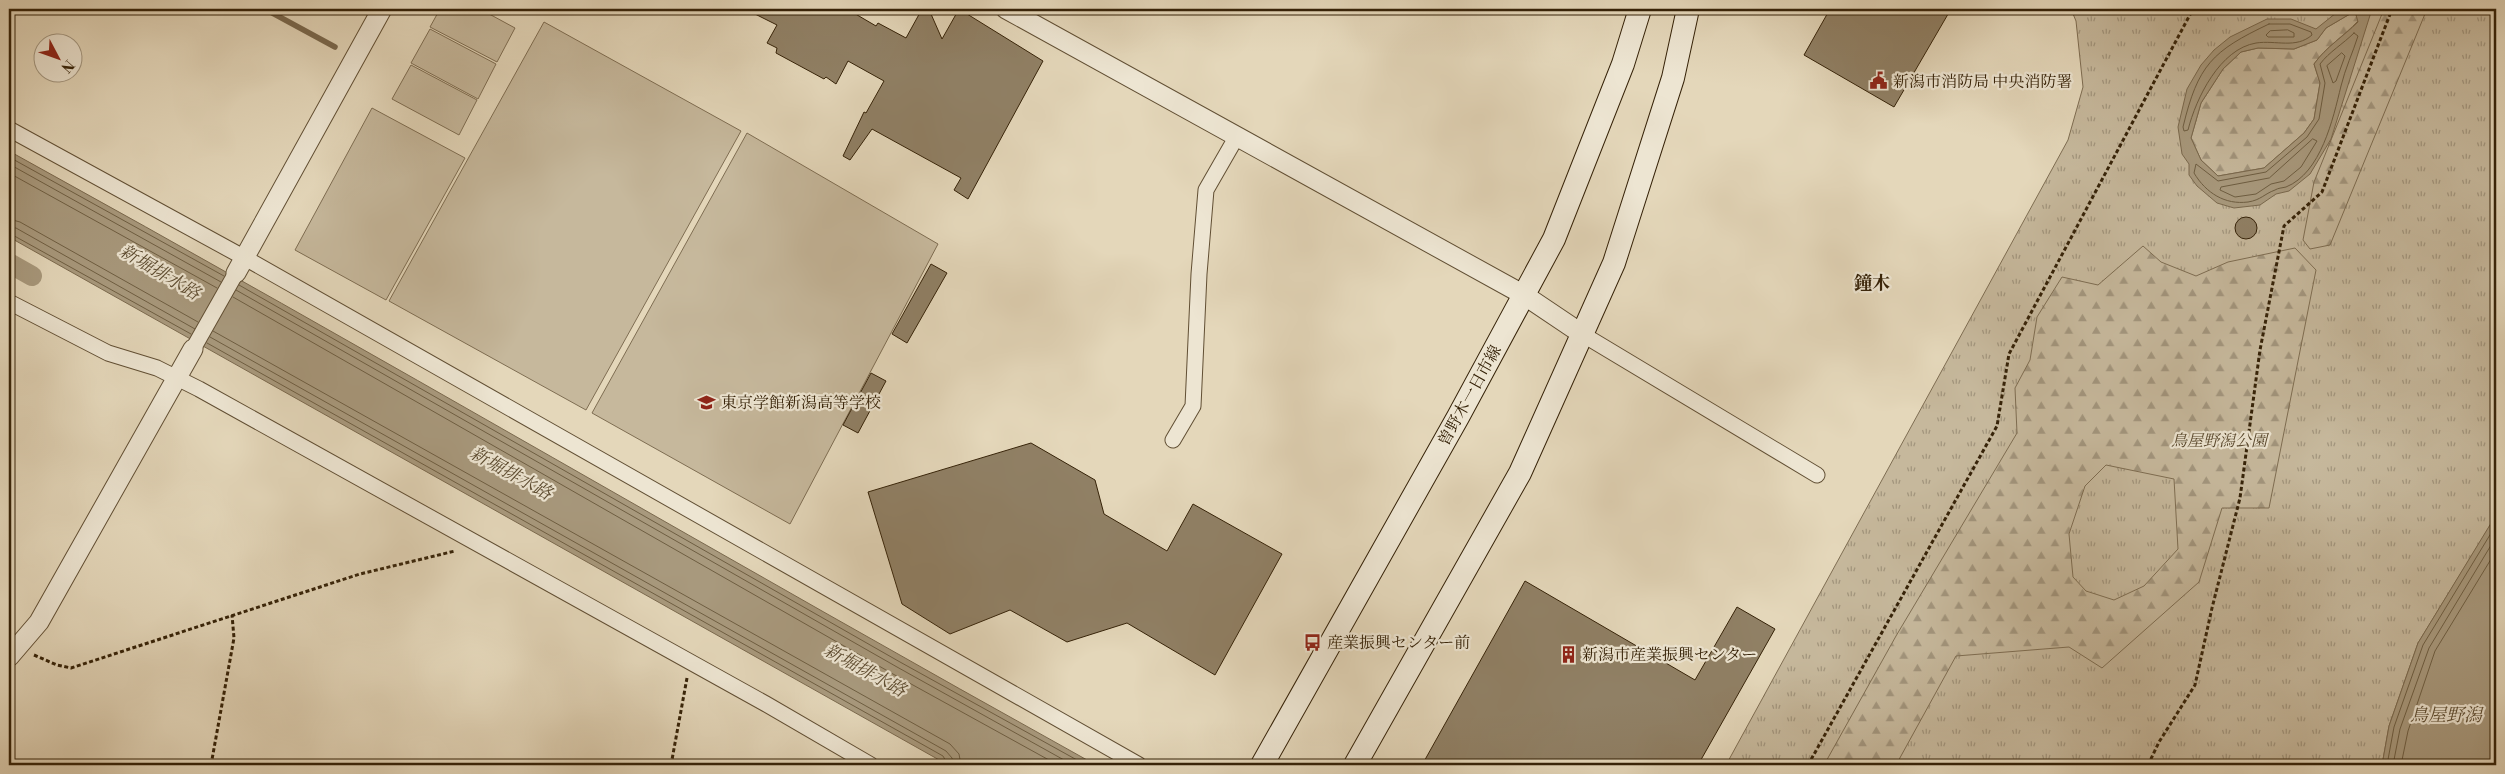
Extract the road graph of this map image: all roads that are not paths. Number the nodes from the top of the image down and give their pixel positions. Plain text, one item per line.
1 (382, 9) edge
2 (1006, 9) edge
3 (1640, 9) edge
4 (1688, 9) edge
5 (9, 129) edge
6 (1237, 136) junction
7 (240, 266) junction
8 (1524, 295) junction
9 (9, 302) edge
10 (1582, 334) junction
11 (192, 349) joint
12 (176, 378) junction
13 (1173, 440) dead end
14 (1817, 475) dead end
15 (14, 652) edge
16 (871, 765) edge
17 (1139, 765) edge
18 (1262, 765) edge
19 (1355, 765) edge

1 - 7 street
2 - 6 street
3 - 8 main road, 曽野木一日市線
4 - 10 main road
5 - 7 street
6 - 8 street
6 - 13 street
7 - 11 street
7 - 17 street
8 - 10 street
8 - 18 main road, 曽野木一日市線
9 - 12 street
10 - 14 street
10 - 19 main road
11 - 12 street
12 - 15 street
12 - 16 street

